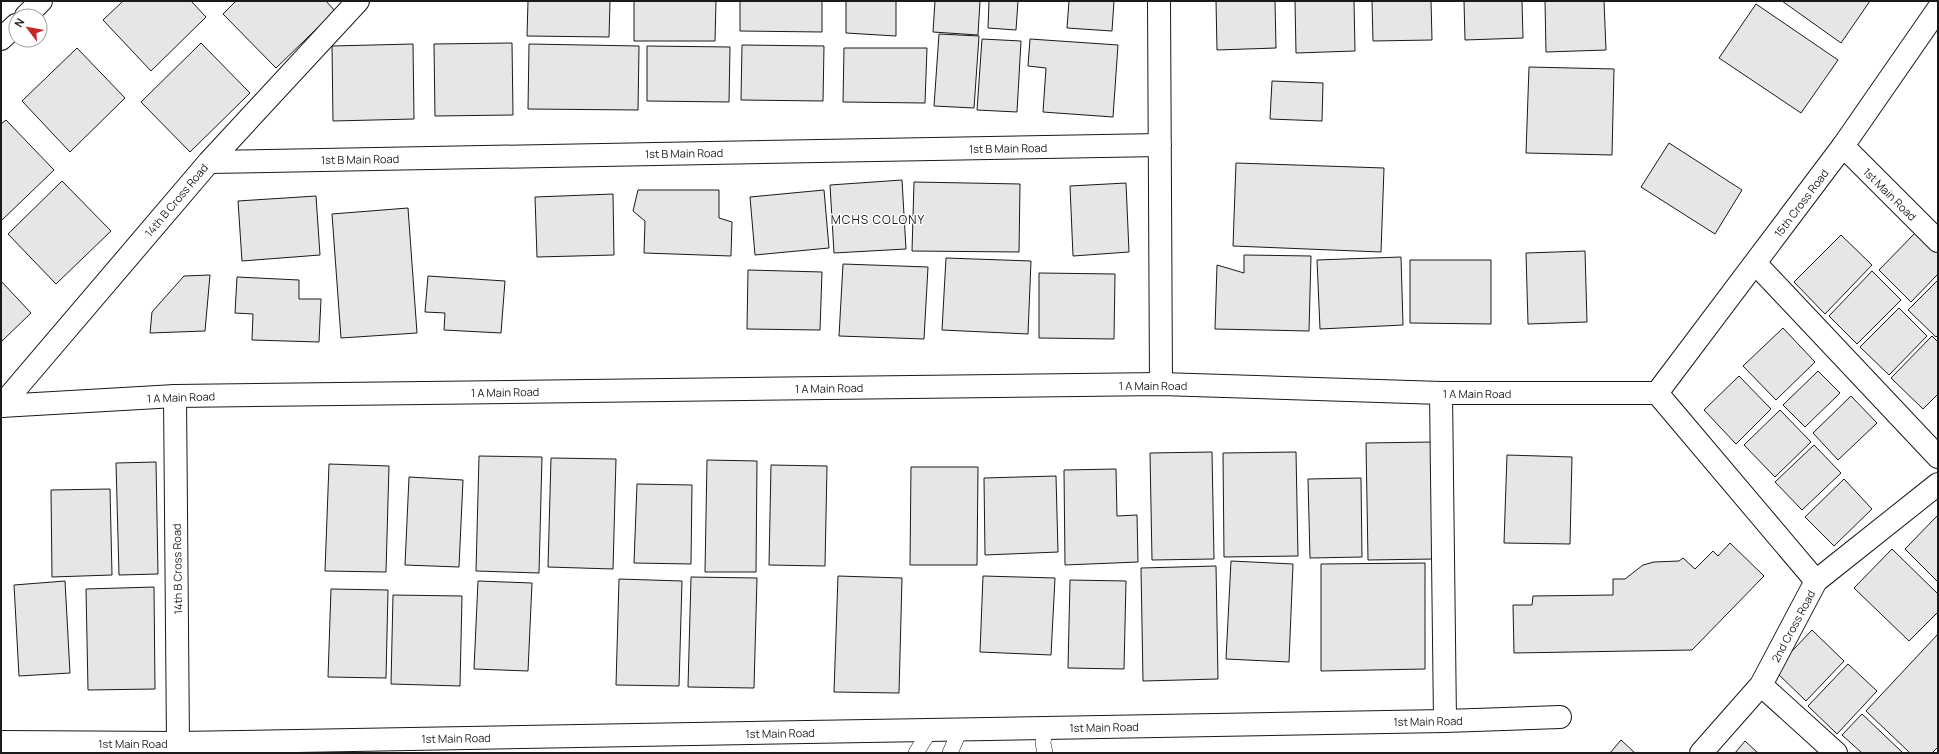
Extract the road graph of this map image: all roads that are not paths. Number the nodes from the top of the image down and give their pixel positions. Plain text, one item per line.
1 (358, 1) edge
2 (1159, 1) edge
3 (1938, 9) edge
4 (1160, 145) junction
5 (1843, 146) junction
6 (209, 162) junction
7 (1938, 241) edge
8 (1756, 264) junction
9 (1160, 384) junction
10 (1657, 392) junction
11 (1441, 393) junction
12 (175, 396) junction
13 (1, 406) edge
14 (1938, 457) edge
15 (1938, 484) edge
16 (1816, 581) junction
17 (1761, 685) junction
18 (1560, 717) dead end
19 (1445, 721) junction
20 (1045, 728) junction
21 (930, 730) junction
22 (960, 730) junction
23 (1, 742) edge
24 (178, 743) junction
25 (91, 748) edge
26 (916, 753) edge
27 (950, 753) edge
28 (1045, 753) edge
29 (1700, 753) edge
30 (1836, 753) edge

1 - 6 street, 14th B Cross Road
2 - 4 street
3 - 5 street, 15th Cross Road
4 - 6 street, 1st B Main Road
4 - 9 street
5 - 7 street, 1st Main Road
5 - 8 street, 15th Cross Road
6 - 13 street, 14th B Cross Road
8 - 10 street, 15th Cross Road
8 - 14 street
9 - 11 street, 1 A Main Road
9 - 12 street, 1 A Main Road
10 - 11 street, 1 A Main Road
10 - 16 street
11 - 19 street
12 - 13 street, 1 A Main Road
12 - 24 street, 14th B Cross Road
15 - 16 street, 2nd Cross Road
16 - 17 street, 2nd Cross Road
17 - 29 street, 2nd Cross Road
17 - 30 street
18 - 19 street, 1st Main Road
19 - 20 street, 1st Main Road
20 - 22 street, 1st Main Road
20 - 28 lane
21 - 22 street, 1st Main Road
21 - 24 street, 1st Main Road
21 - 26 lane
22 - 27 lane
23 - 25 street, 1st Main Road
24 - 25 street, 1st Main Road

